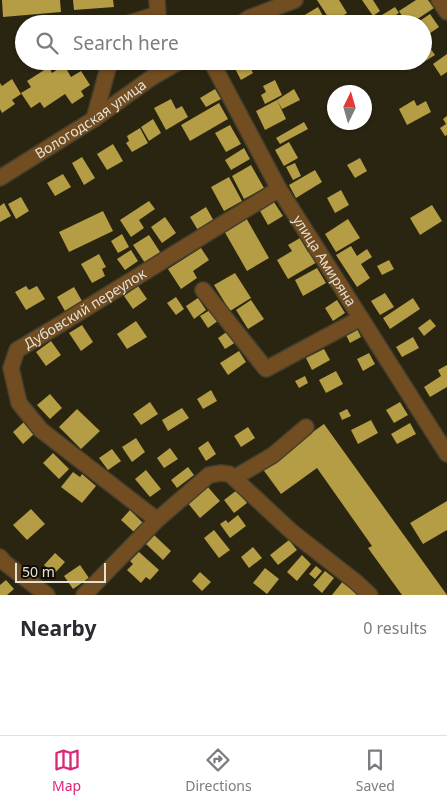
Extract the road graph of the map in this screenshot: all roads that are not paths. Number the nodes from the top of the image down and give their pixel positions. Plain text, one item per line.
1 (157, 0) edge
2 (295, 0) edge
3 (439, 0) edge
4 (447, 12) edge
5 (155, 15) edge
6 (257, 15) edge
7 (108, 70) edge
8 (165, 70) edge
9 (216, 70) edge
10 (94, 119) junction
11 (0, 178) edge
12 (279, 189) junction
13 (203, 290) dead end
14 (361, 318) junction
15 (306, 427) dead end
16 (447, 454) edge
17 (234, 478) junction
18 (157, 520) junction
19 (0, 557) edge
20 (47, 595) edge
21 (84, 595) edge
22 (370, 595) edge

1 - 5 street
2 - 6 street
3 - 4 street
7 - 10 street
8 - 10 street, Вологодская улица
9 - 12 street, улица Амиряна
10 - 11 street, Вологодская улица
12 - 14 street, улица Амиряна
12 - 18 street, Дубовский переулок
13 - 14 street
14 - 16 street, улица Амиряна
15 - 17 street
17 - 18 street
17 - 22 street
18 - 21 street
19 - 20 street

